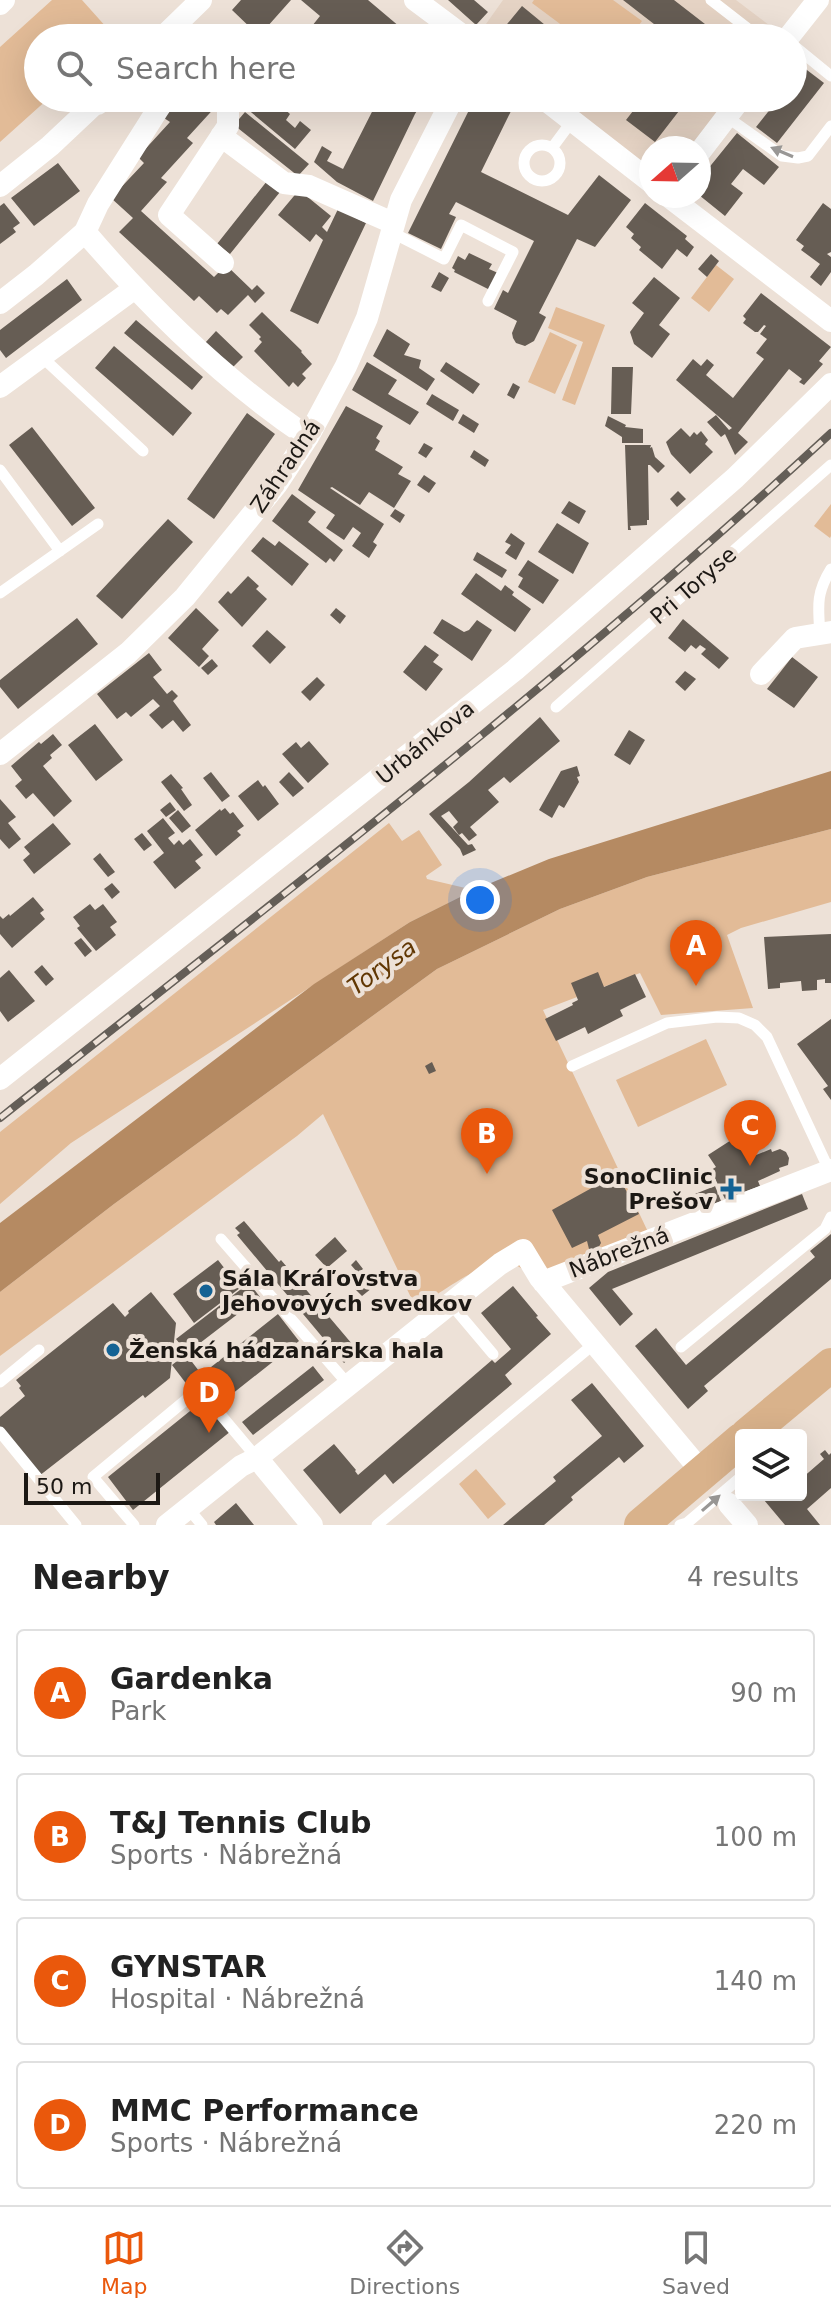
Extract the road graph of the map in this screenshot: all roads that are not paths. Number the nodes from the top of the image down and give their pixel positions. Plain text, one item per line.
1 (201, 0) edge
2 (415, 0) edge
3 (711, 0) edge
4 (818, 0) edge
5 (176, 24) edge
6 (187, 24) edge
7 (447, 24) edge
8 (742, 24) edge
9 (799, 24) edge
10 (807, 56) edge
11 (831, 76) edge
12 (86, 112) edge
13 (93, 112) edge
14 (156, 112) edge
15 (229, 112) edge
16 (446, 112) edge
17 (561, 112) edge
18 (731, 112) edge
19 (727, 117) junction
20 (572, 121) junction
21 (75, 123) junction
22 (831, 126) edge
23 (221, 136) junction
24 (711, 138) edge
25 (552, 148) dead end
26 (639, 173) edge
27 (0, 186) edge
28 (684, 208) edge
29 (392, 227) junction
30 (85, 232) junction
31 (223, 263) dead end
32 (135, 288) junction
33 (488, 301) dead end
34 (0, 303) edge
35 (831, 321) edge
36 (43, 358) junction
37 (831, 384) edge
38 (0, 387) edge
39 (308, 437) junction
40 (143, 451) dead end
41 (831, 465) edge
42 (0, 470) edge
43 (98, 524) dead end
44 (60, 551) junction
45 (831, 569) edge
46 (0, 593) edge
47 (825, 633) edge
48 (761, 674) dead end
49 (556, 707) dead end
50 (0, 754) edge
51 (572, 1066) dead end
52 (0, 1079) edge
53 (831, 1172) edge
54 (831, 1217) edge
55 (221, 1239) dead end
56 (543, 1282) junction
57 (449, 1303) junction
58 (595, 1343) junction
59 (681, 1347) dead end
60 (39, 1350) dead end
61 (493, 1354) dead end
62 (831, 1365) edge
63 (0, 1382) edge
64 (348, 1384) junction
65 (756, 1429) edge
66 (0, 1432) edge
67 (735, 1445) edge
68 (257, 1458) junction
69 (702, 1472) junction
70 (735, 1482) edge
71 (729, 1504) dead end
72 (195, 1516) edge
73 (76, 1525) edge
74 (134, 1525) edge
75 (167, 1525) edge
76 (312, 1525) edge
77 (377, 1525) edge
78 (641, 1525) edge
79 (680, 1525) edge
80 (747, 1525) edge

1 - 5 street
1 - 6 lane
2 - 7 street
3 - 8 lane
4 - 9 street
10 - 11 lane
12 - 21 street
13 - 21 lane
14 - 30 street
15 - 23 street
16 - 29 street, Záhradná
17 - 20 street
18 - 19 street
22 -> 19 lane
19 - 24 street
20 - 25 lane
20 - 26 street
21 - 27 street
23 - 29 street
23 - 31 street
28 - 35 street
29 - 33 lane
29 - 39 street, Záhradná
30 - 32 street
30 - 34 street
32 - 36 street
32 - 39 street
36 - 38 street
36 - 40 lane
37 - 52 street, Urbánkova
39 - 50 street, Záhradná
41 - 49 lane, Pri Toryse
42 - 44 lane
43 - 44 lane
44 - 46 lane
45 - 47 lane
47 - 48 street
51 - 53 lane, Nábrežná
53 - 56 street, Nábrežná
54 - 59 lane
55 - 64 lane
56 - 57 street, Nábrežná
56 - 58 street, Nábrežná
57 - 61 lane
57 - 64 street, Nábrežná
58 - 69 street, Nábrežná
58 - 77 lane
60 - 63 lane
62 - 65 main road
64 - 68 street, Nábrežná
66 - 73 lane
67 - 69 main road
68 - 72 street, Nábrežná
68 - 74 lane
68 - 76 street
69 - 78 main road
79 -> 70 lane
71 - 80 street
72 - 75 street, Nábrežná

